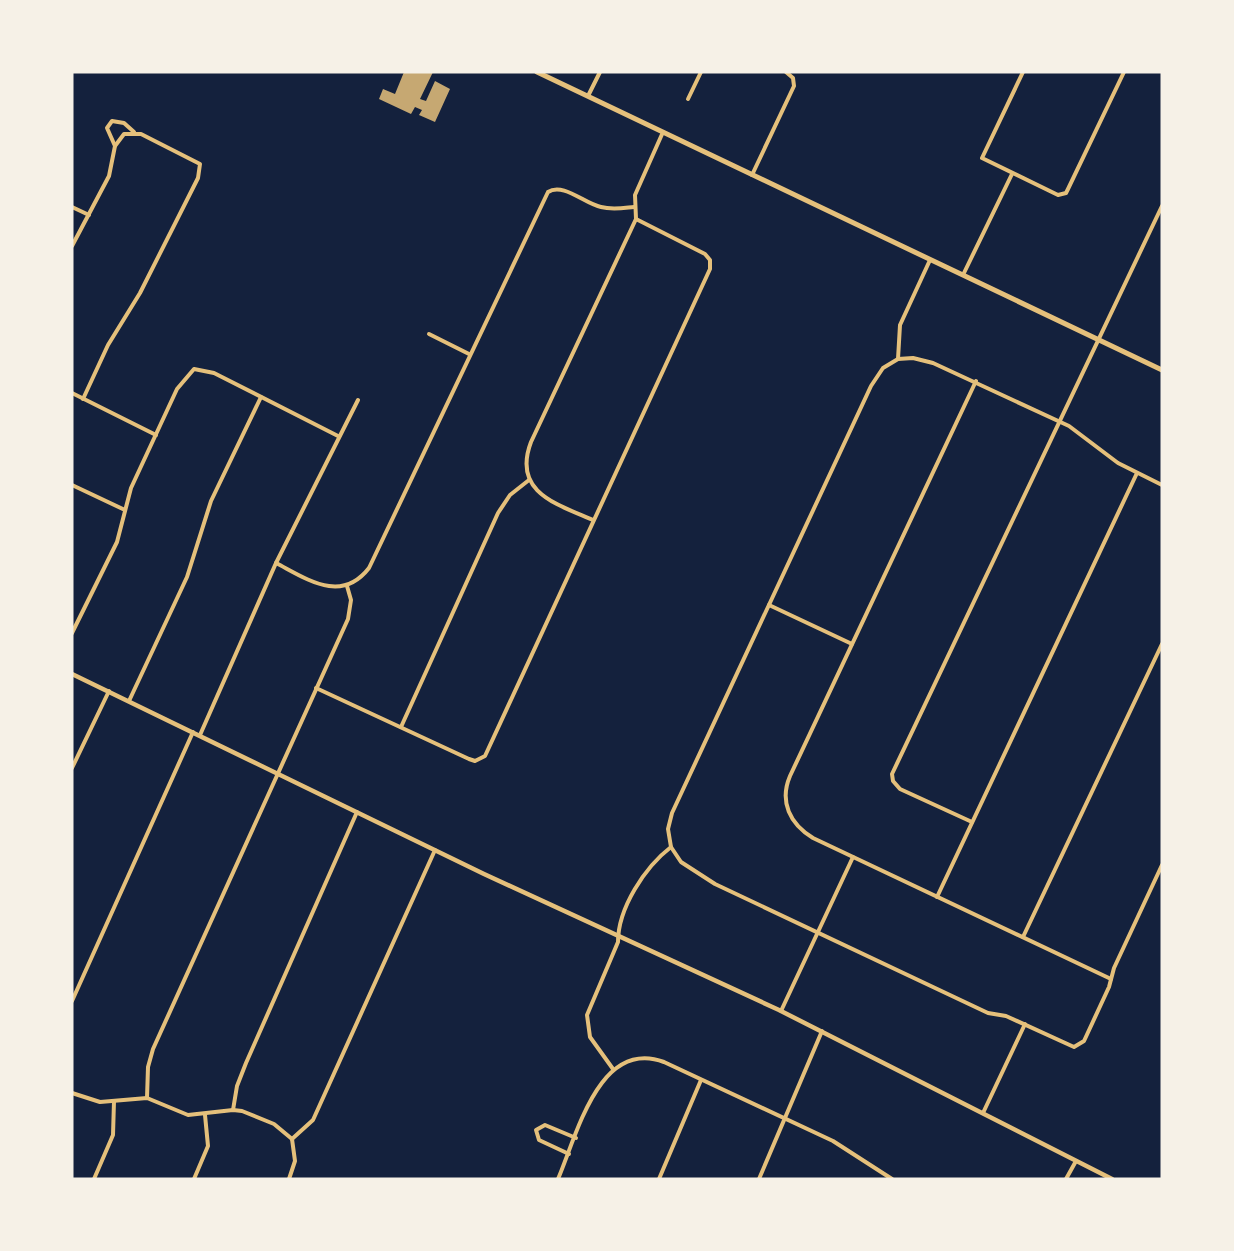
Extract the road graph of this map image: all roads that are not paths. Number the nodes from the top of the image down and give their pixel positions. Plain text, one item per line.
1 (537, 72) edge
2 (600, 72) edge
3 (701, 72) edge
4 (786, 72) edge
5 (1023, 72) edge
6 (1124, 72) edge
7 (588, 96) junction
8 (688, 99) dead end
9 (135, 132) junction
10 (663, 132) junction
11 (115, 146) junction
12 (1012, 174) junction
13 (752, 175) junction
14 (1162, 206) edge
15 (72, 207) edge
16 (634, 207) junction
17 (89, 216) junction
18 (636, 219) junction
19 (72, 246) edge
20 (930, 260) junction
21 (963, 275) junction
22 (429, 334) dead end
23 (1098, 339) junction
24 (470, 354) junction
25 (898, 359) junction
26 (1162, 370) edge
27 (976, 381) junction
28 (72, 393) edge
29 (261, 397) junction
30 (83, 399) junction
31 (358, 400) dead end
32 (1059, 421) junction
33 (156, 435) junction
34 (338, 436) junction
35 (1137, 473) junction
36 (529, 480) junction
37 (72, 485) edge
38 (1162, 485) edge
39 (125, 510) junction
40 (593, 520) junction
41 (276, 563) junction
42 (347, 586) junction
43 (769, 605) junction
44 (72, 633) edge
45 (852, 644) junction
46 (1162, 644) edge
47 (72, 674) edge
48 (316, 688) junction
49 (109, 691) junction
50 (129, 701) junction
51 (401, 727) junction
52 (194, 732) junction
53 (200, 735) junction
54 (72, 768) edge
55 (276, 773) junction
56 (358, 812) junction
57 (972, 822) junction
58 (671, 847) junction
59 (435, 850) junction
60 (854, 857) junction
61 (1162, 865) edge
62 (937, 897) junction
63 (818, 932) junction
64 (618, 936) junction
65 (1023, 937) junction
66 (1111, 979) junction
67 (72, 1001) edge
68 (781, 1011) junction
69 (1025, 1024) junction
70 (822, 1031) junction
71 (613, 1069) junction
72 (701, 1080) junction
73 (72, 1093) edge
74 (147, 1098) junction
75 (114, 1101) junction
76 (233, 1110) junction
77 (983, 1113) junction
78 (205, 1115) junction
79 (785, 1118) junction
80 (576, 1138) junction
81 (292, 1139) junction
82 (569, 1154) junction
83 (1076, 1161) junction
84 (94, 1179) edge
85 (194, 1179) edge
86 (289, 1179) edge
87 (558, 1179) edge
88 (659, 1179) edge
89 (759, 1179) edge
90 (892, 1179) edge
91 (1066, 1179) edge
92 (1112, 1179) edge

1 - 7 main road
2 - 7 street
3 - 8 street
4 - 13 street
5 - 12 street
6 - 12 street
7 - 10 main road
9 - 11 street
9 - 11 street
9 - 30 street
10 - 13 main road
10 - 16 street
11 - 17 street
12 - 21 street
13 - 20 main road
14 - 23 street
15 - 17 street
16 - 18 street
16 - 24 street
17 - 19 street
18 - 36 street
18 - 40 street
20 - 21 main road
20 - 25 street
21 - 23 main road
22 - 24 street
23 - 26 main road
23 - 32 street
24 - 42 street
25 - 27 street
25 - 43 street
27 - 32 street
27 - 45 street
28 - 30 street
29 - 33 street
29 - 34 street
29 - 50 street
30 - 33 street
31 - 34 street
32 - 35 street
32 - 57 street
33 - 39 street
34 - 41 street
35 - 38 street
35 - 57 street
36 - 40 street
36 - 51 street
37 - 39 street
39 - 44 street
40 - 51 street
41 - 42 street
41 - 53 street
42 - 48 street
43 - 45 street
43 - 58 street
45 - 60 street
46 - 65 street
47 - 49 street
48 - 51 street
48 - 55 street
49 - 50 street
49 - 54 street
50 - 52 street
52 - 53 street
52 - 67 street
53 - 55 street
55 - 56 street
55 - 74 street
56 - 59 street
56 - 76 street
57 - 62 street
58 - 63 street
58 - 64 street
59 - 64 street
59 - 81 street
60 - 62 street
60 - 63 street
61 - 66 street
62 - 65 street
63 - 68 street
63 - 69 street
64 - 68 street
64 - 71 street
65 - 66 street
66 - 69 street
68 - 70 street
69 - 77 street
70 - 77 street
70 - 79 street
71 - 72 street
71 - 80 street
72 - 79 street
72 - 88 street
73 - 75 street
74 - 75 street
74 - 78 street
75 - 84 street
76 - 78 street
76 - 81 street
77 - 83 street
78 - 85 street
79 - 89 street
79 - 90 street
80 - 82 street
80 - 82 street
81 - 86 street
82 - 87 street
83 - 91 street
83 - 92 street

